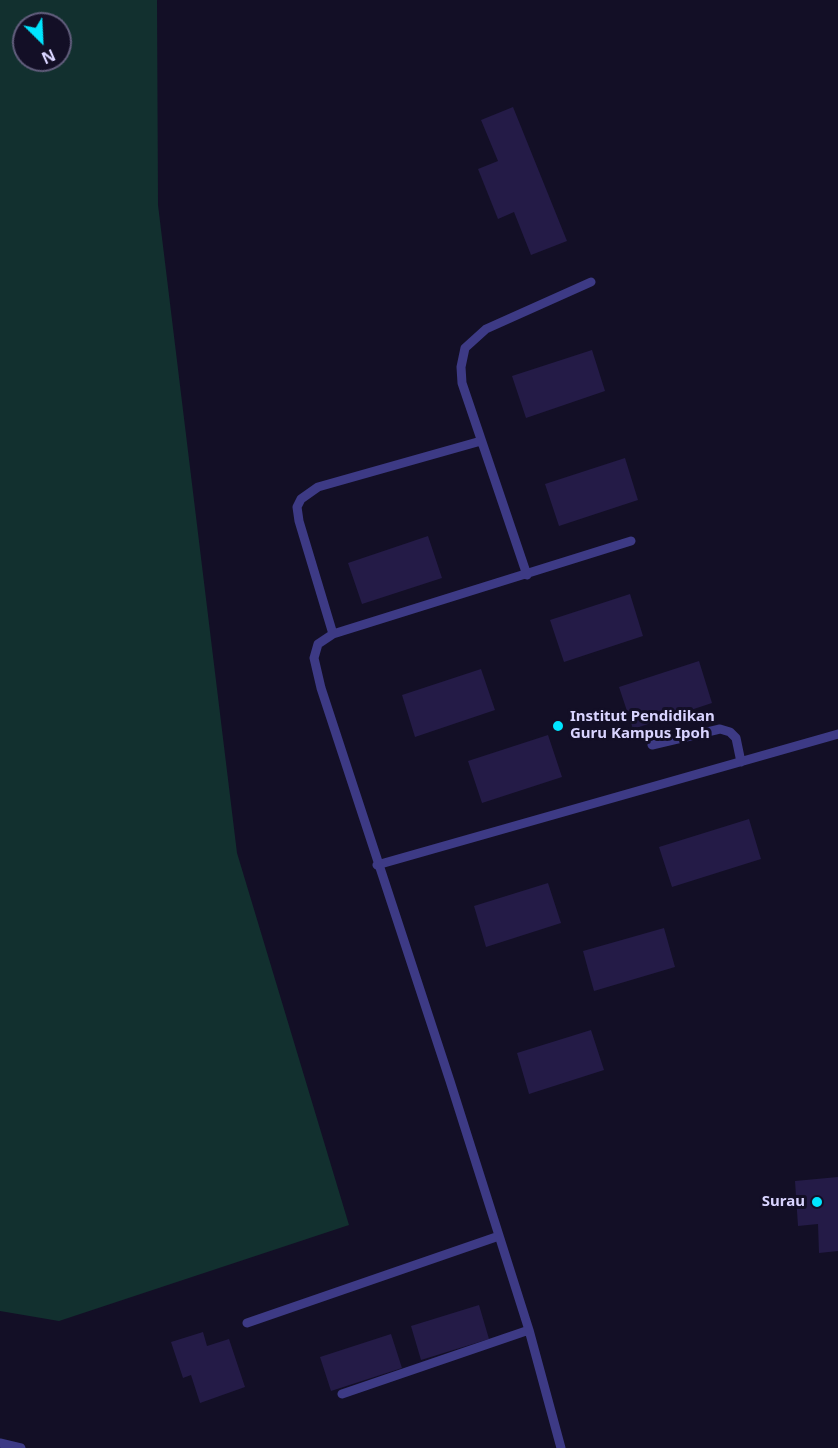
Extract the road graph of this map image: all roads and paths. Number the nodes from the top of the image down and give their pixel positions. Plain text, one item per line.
1 (591, 282) dead end
2 (480, 441) junction
3 (631, 541) dead end
4 (527, 575) junction
5 (333, 634) junction
6 (838, 734) edge
7 (652, 745) dead end
8 (741, 762) junction
9 (377, 865) junction
10 (499, 1236) junction
11 (247, 1323) dead end
12 (529, 1330) junction
13 (342, 1394) dead end
14 (0, 1443) edge
15 (21, 1448) edge
16 (561, 1448) edge

1 - 2 lane
2 - 4 lane
2 - 5 lane
3 - 4 lane
4 - 5 lane
5 - 9 lane
6 - 8 lane
7 - 8 lane
8 - 9 lane
9 - 10 lane
10 - 11 lane
10 - 12 lane
12 - 13 lane
12 - 16 lane
14 - 15 lane

